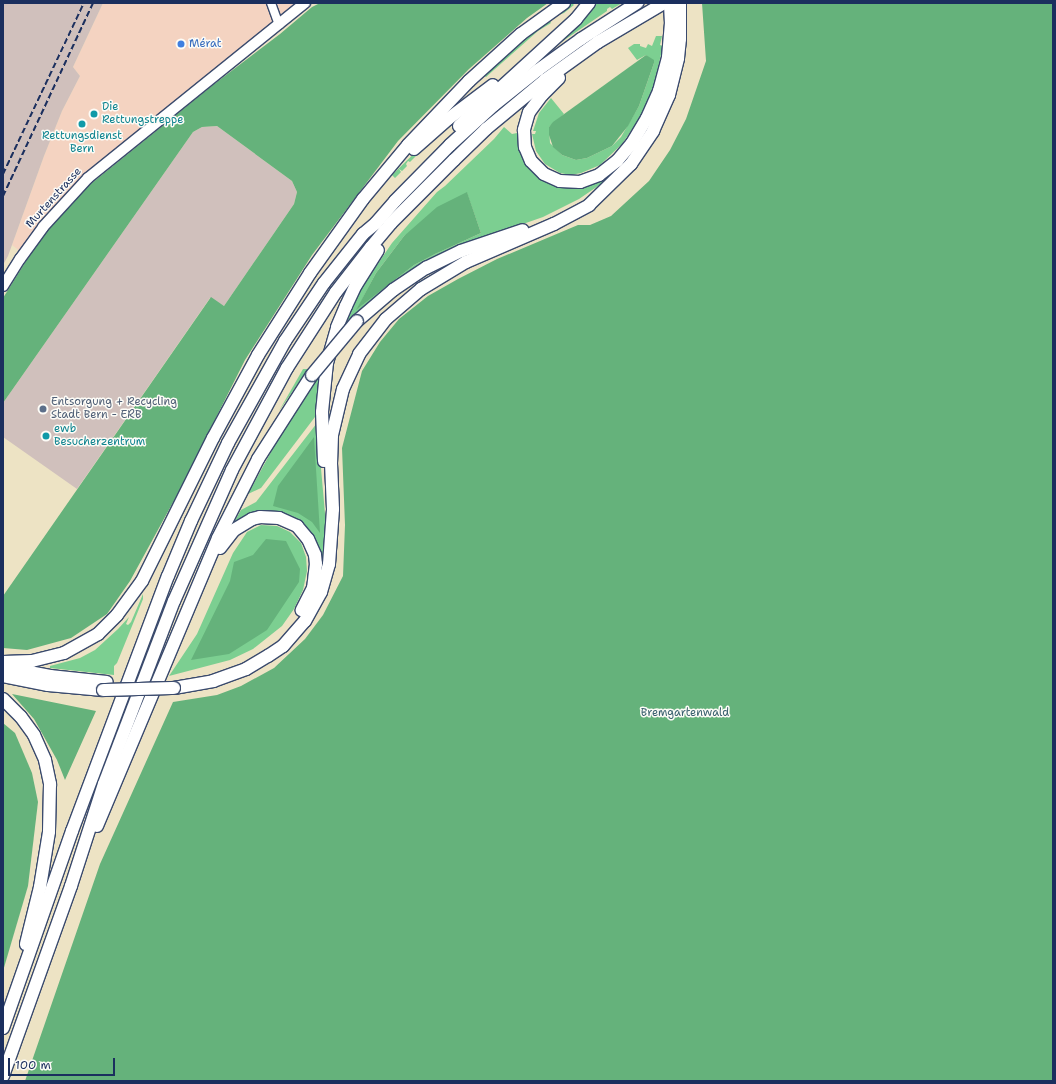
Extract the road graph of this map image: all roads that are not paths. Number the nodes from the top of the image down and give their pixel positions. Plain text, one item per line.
1 (271, 3) edge
2 (305, 3) edge
3 (564, 3) edge
4 (637, 3) edge
5 (664, 3) edge
6 (670, 3) edge
7 (680, 3) edge
8 (587, 5) edge
9 (676, 22) junction
10 (279, 25) junction
11 (616, 32) junction
12 (530, 60) junction
13 (431, 183) junction
14 (606, 188) junction
15 (363, 234) junction
16 (330, 244) junction
17 (3, 286) edge
18 (331, 541) junction
19 (196, 589) junction
20 (3, 662) edge
21 (3, 667) edge
22 (3, 676) edge
23 (176, 684) junction
24 (105, 686) junction
25 (3, 699) edge
26 (71, 886) junction
27 (20, 980) junction
28 (3, 1028) edge
29 (3, 1076) edge

1 - 10 street
2 - 10 main road, Murtenstrasse
3 - 16 highway
4 - 15 highway
5 - 11 highway
6 - 9 highway
7 - 9 highway
8 - 12 highway
9 - 11 highway
9 - 14 highway
10 - 17 main road, Murtenstrasse
11 - 13 highway
12 - 15 highway
12 - 16 highway
13 - 18 highway
13 - 26 highway
14 - 18 highway
14 - 19 highway, bridge
15 - 27 highway
16 - 20 highway
18 - 23 highway
19 - 23 highway
19 - 26 highway
21 - 24 highway
22 - 24 highway
23 - 24 highway
25 - 27 highway
26 - 29 highway
27 - 28 highway

